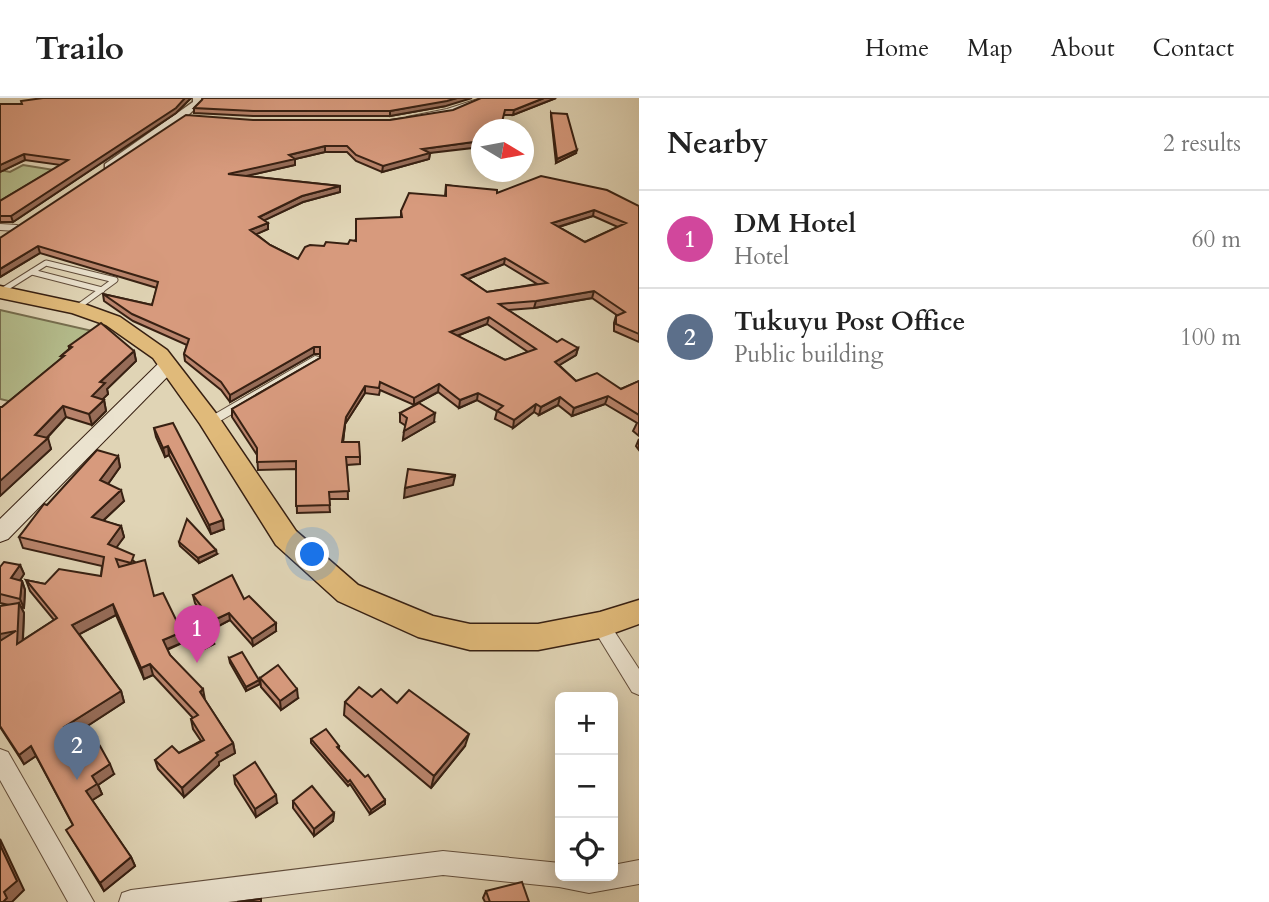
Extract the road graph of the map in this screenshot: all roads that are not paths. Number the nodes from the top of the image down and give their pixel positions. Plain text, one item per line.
1 (197, 98) edge
2 (488, 98) edge
3 (401, 119) edge
4 (93, 176) edge
5 (27, 220) edge
6 (0, 228) edge
7 (16, 228) junction
8 (0, 239) edge
9 (32, 272) junction
10 (102, 290) junction
11 (0, 292) edge
12 (77, 308) junction
13 (315, 360) edge
14 (168, 365) junction
15 (210, 421) junction
16 (0, 533) edge
17 (639, 612) edge
18 (600, 625) junction
19 (639, 686) edge
20 (0, 759) edge
21 (639, 872) edge
22 (555, 875) edge
23 (618, 876) edge
24 (82, 902) edge
25 (131, 902) edge

1 - 4 street
2 - 3 street
5 - 7 street
6 - 7 street
7 - 8 street
9 - 10 lane
9 - 10 lane
9 - 11 lane
10 - 12 lane
11 - 12 highway
12 - 14 highway
13 - 15 street
14 - 15 highway
14 - 16 main road
15 - 18 highway
17 - 18 highway
18 - 19 street
20 - 24 street
21 - 23 street
22 - 25 street

